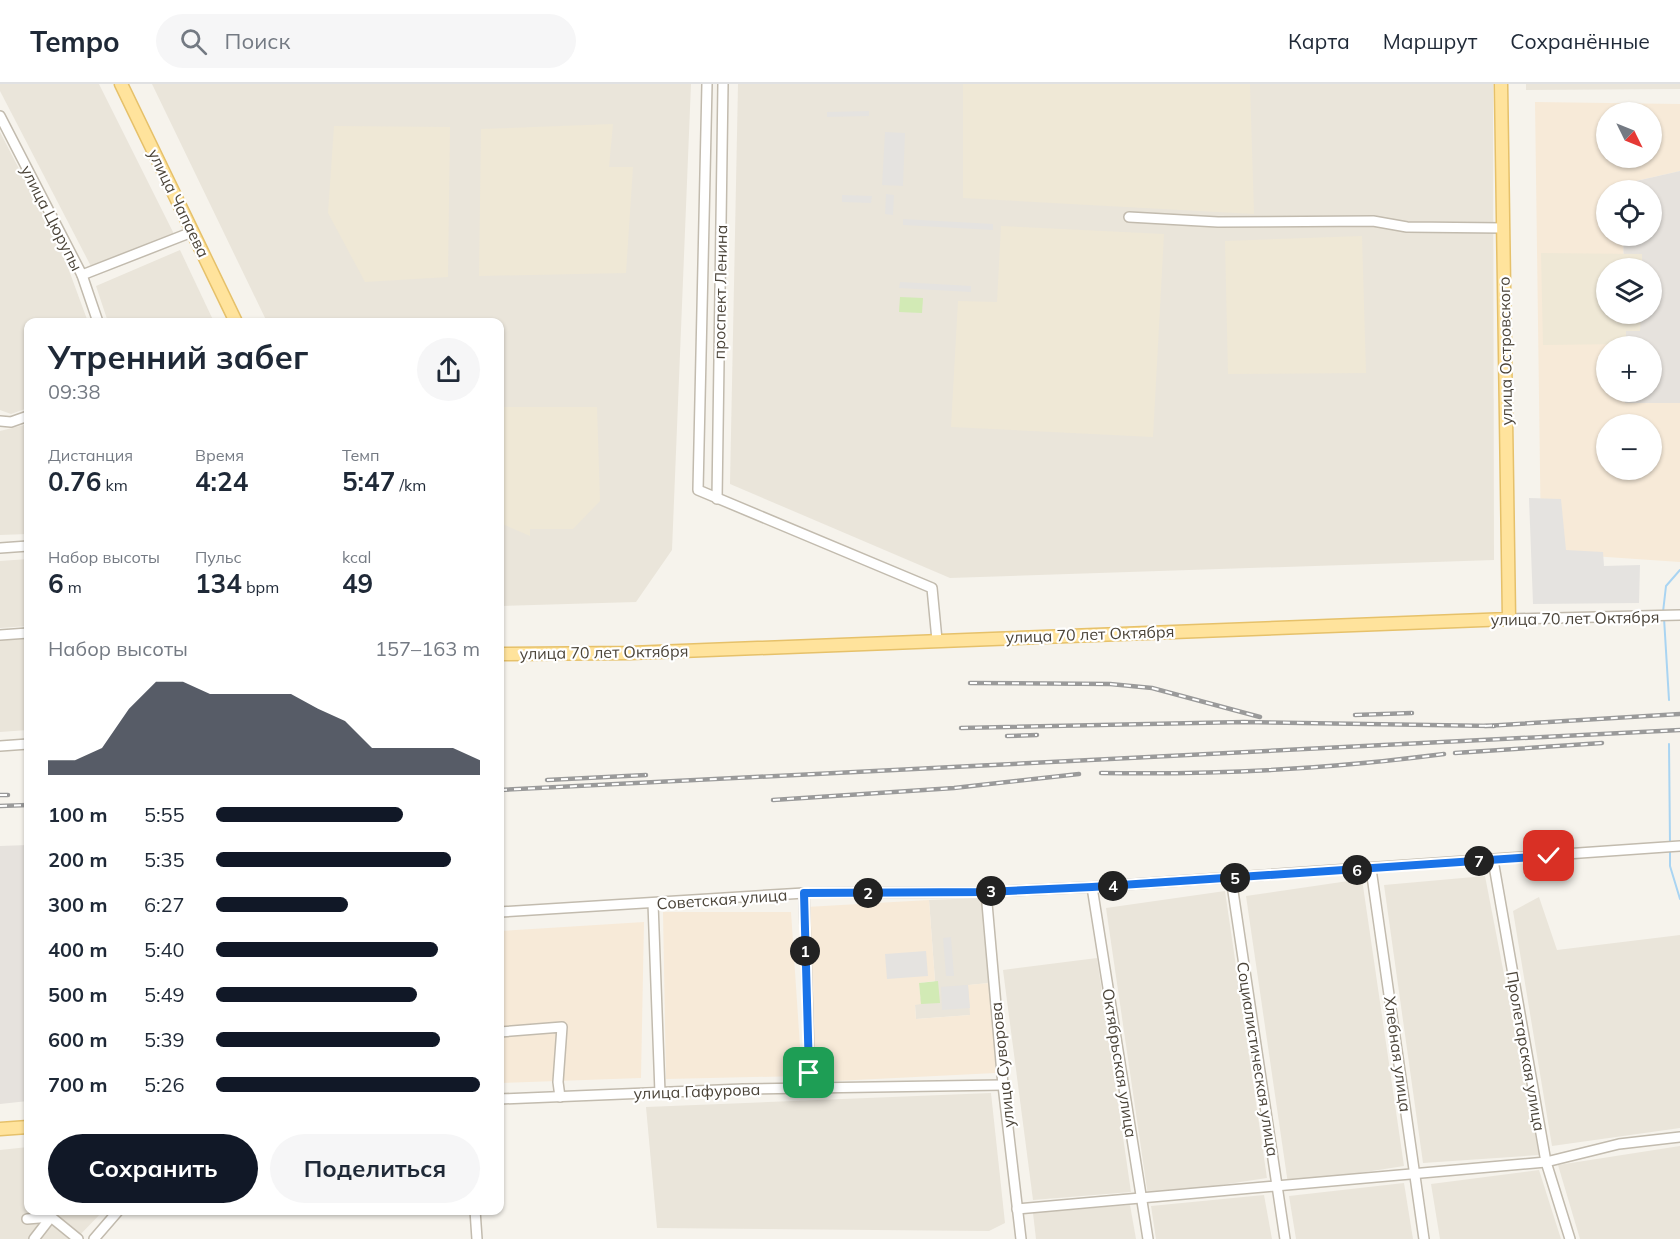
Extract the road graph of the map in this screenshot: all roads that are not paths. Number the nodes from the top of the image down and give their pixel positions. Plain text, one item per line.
1 (121, 84) edge
2 (707, 84) edge
3 (723, 84) edge
4 (1501, 84) edge
5 (0, 116) edge
6 (1129, 217) dead end
7 (1503, 228) junction
8 (192, 232) junction
9 (82, 275) junction
10 (97, 318) edge
11 (234, 318) edge
12 (24, 417) edge
13 (0, 421) edge
14 (717, 499) junction
15 (24, 546) edge
16 (0, 548) edge
17 (1679, 615) edge
18 (1509, 619) junction
19 (24, 633) edge
20 (0, 635) edge
21 (937, 640) junction
22 (504, 654) edge
23 (24, 744) edge
24 (0, 746) edge
25 (1678, 846) edge
26 (1493, 860) junction
27 (1371, 869) junction
28 (1231, 878) junction
29 (1092, 887) junction
30 (986, 892) junction
31 (804, 893) junction
32 (653, 903) junction
33 (504, 912) edge
34 (504, 1032) edge
35 (1003, 1084) junction
36 (810, 1088) junction
37 (660, 1093) junction
38 (560, 1097) junction
39 (504, 1099) edge
40 (24, 1127) edge
41 (0, 1130) edge
42 (1680, 1137) edge
43 (1546, 1162) junction
44 (1416, 1173) junction
45 (1278, 1185) junction
46 (1142, 1198) junction
47 (1017, 1209) junction
48 (115, 1215) edge
49 (475, 1215) edge
50 (51, 1217) junction
51 (27, 1219) dead end
52 (33, 1239) edge
53 (78, 1239) edge
54 (94, 1239) edge
55 (477, 1239) edge
56 (1021, 1239) edge
57 (1148, 1239) edge
58 (1285, 1239) edge
59 (1424, 1239) edge
60 (1570, 1239) edge

1 - 8 main road, улица Чапаева
2 - 14 street, проспект Ленина
3 - 14 street, проспект Ленина
4 - 7 main road, улица Островского
5 - 9 street, улица Цюрупы
6 - 7 street
7 - 18 main road, улица Островского
8 - 9 street
8 - 11 main road, улица Чапаева
9 - 10 street, улица Цюрупы
12 - 13 street
14 - 21 street
15 - 16 street
17 - 18 street, улица 70 лет Октября
18 - 21 main road, улица 70 лет Октября
19 - 20 street
21 - 22 main road, улица 70 лет Октября
23 - 24 street
25 - 26 street, Советская улица
26 - 27 street, Советская улица
26 - 43 street, Пролетарская улица
27 - 28 street, Советская улица
27 - 44 street, Хлебная улица
28 - 29 street, Советская улица
28 - 45 street, Социалистическая улица
29 - 30 street, Советская улица
29 - 46 street, Октябрьская улица
30 - 31 street, Советская улица
30 - 35 street, улица Суворова
31 - 32 street, Советская улица
31 - 36 street
32 - 33 street, Советская улица
32 - 37 street
34 - 38 street
35 - 36 street, улица Гафурова
35 - 47 street, улица Суворова
36 - 37 street, улица Гафурова
37 - 38 street, улица Гафурова
38 - 39 street, улица Гафурова
40 - 41 main road
42 - 43 street
43 - 44 street
43 - 60 street, Пролетарская улица
44 - 45 street
44 - 59 street, Хлебная улица
45 - 46 street
45 - 58 street, Социалистическая улица
46 - 47 street
46 - 57 street, Октябрьская улица
47 - 56 street, улица Суворова
48 - 54 street
49 - 55 street
50 - 51 street
50 - 52 street
50 - 53 street

